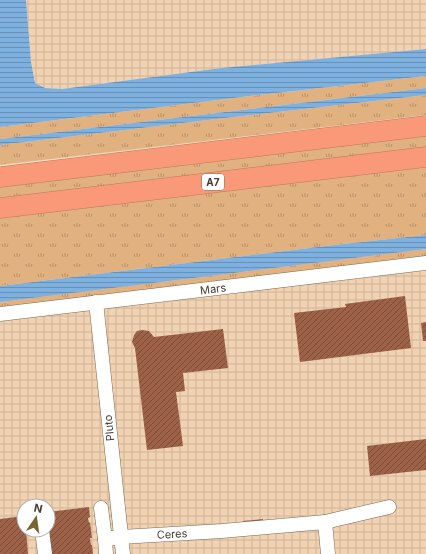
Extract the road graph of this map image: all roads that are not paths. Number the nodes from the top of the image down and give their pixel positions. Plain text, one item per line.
1 (426, 126) edge
2 (426, 156) edge
3 (0, 177) edge
4 (0, 208) edge
5 (426, 263) edge
6 (96, 302) junction
7 (0, 314) edge
8 (389, 507) dead end
9 (101, 508) dead end
10 (325, 522) junction
11 (121, 537) junction
12 (43, 538) edge
13 (105, 539) junction
14 (45, 554) edge
15 (106, 554) edge
16 (123, 554) edge
17 (328, 554) edge

1 - 3 highway
2 - 4 highway, A7
5 - 6 street, Mars
6 - 7 street, Mars
6 - 11 street, Pluto
8 - 10 street, Ceres
9 - 13 street
10 - 11 street, Ceres
10 - 17 street
11 - 13 street, Ceres
11 - 16 street, Pluto
12 - 14 street
13 - 15 street

